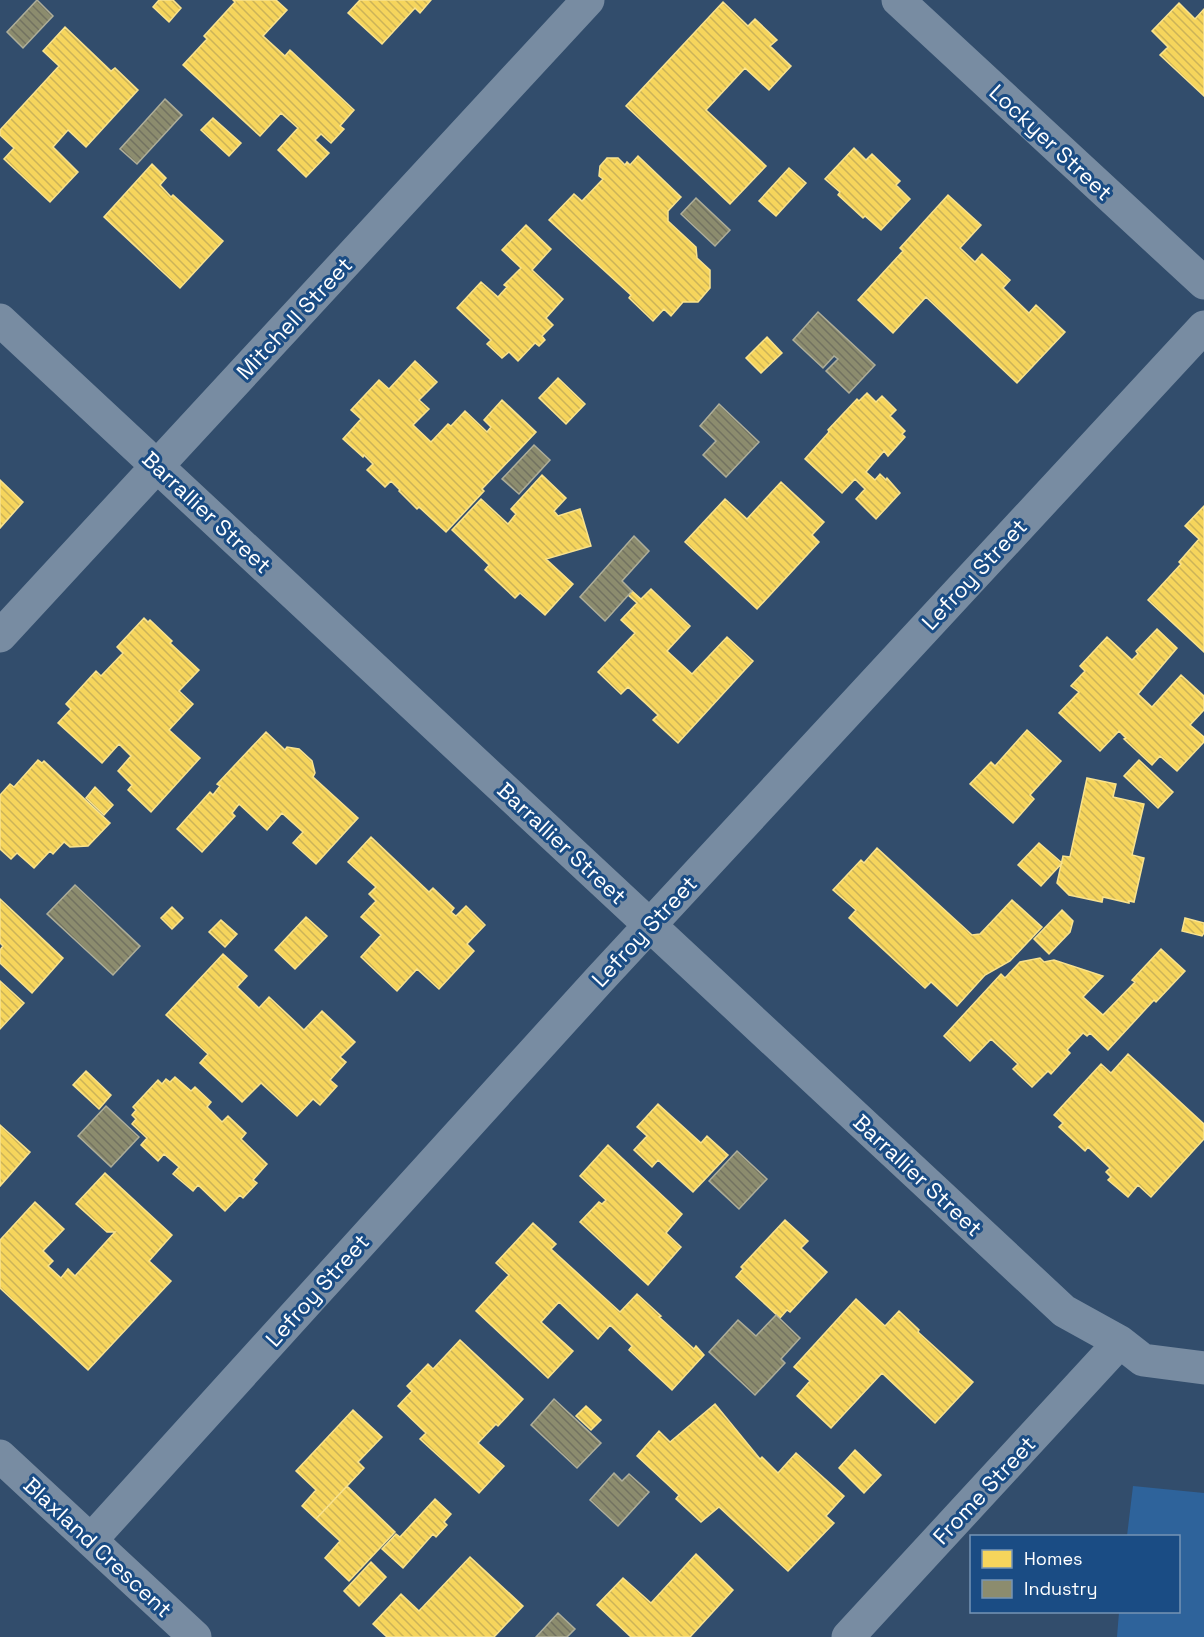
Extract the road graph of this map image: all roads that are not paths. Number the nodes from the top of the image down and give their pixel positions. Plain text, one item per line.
1 (588, 0) edge
2 (898, 0) edge
3 (1204, 283) edge
4 (0, 320) edge
5 (1204, 327) edge
6 (157, 466) junction
7 (0, 636) edge
8 (650, 925) junction
9 (1120, 1342) junction
10 (1204, 1368) edge
11 (0, 1456) edge
12 (91, 1540) junction
13 (195, 1637) edge
14 (848, 1637) edge

1 - 6 street, Mitchell Street
2 - 3 street, Lockyer Street
4 - 6 street, Barrallier Street
5 - 8 street, Lefroy Street
6 - 7 street, Mitchell Street
6 - 8 street, Barrallier Street
8 - 9 street, Barrallier Street
8 - 12 street, Lefroy Street
9 - 10 street, Barrallier Street
9 - 14 street, Frome Street
11 - 12 street, Blaxland Crescent
12 - 13 street, Blaxland Crescent

